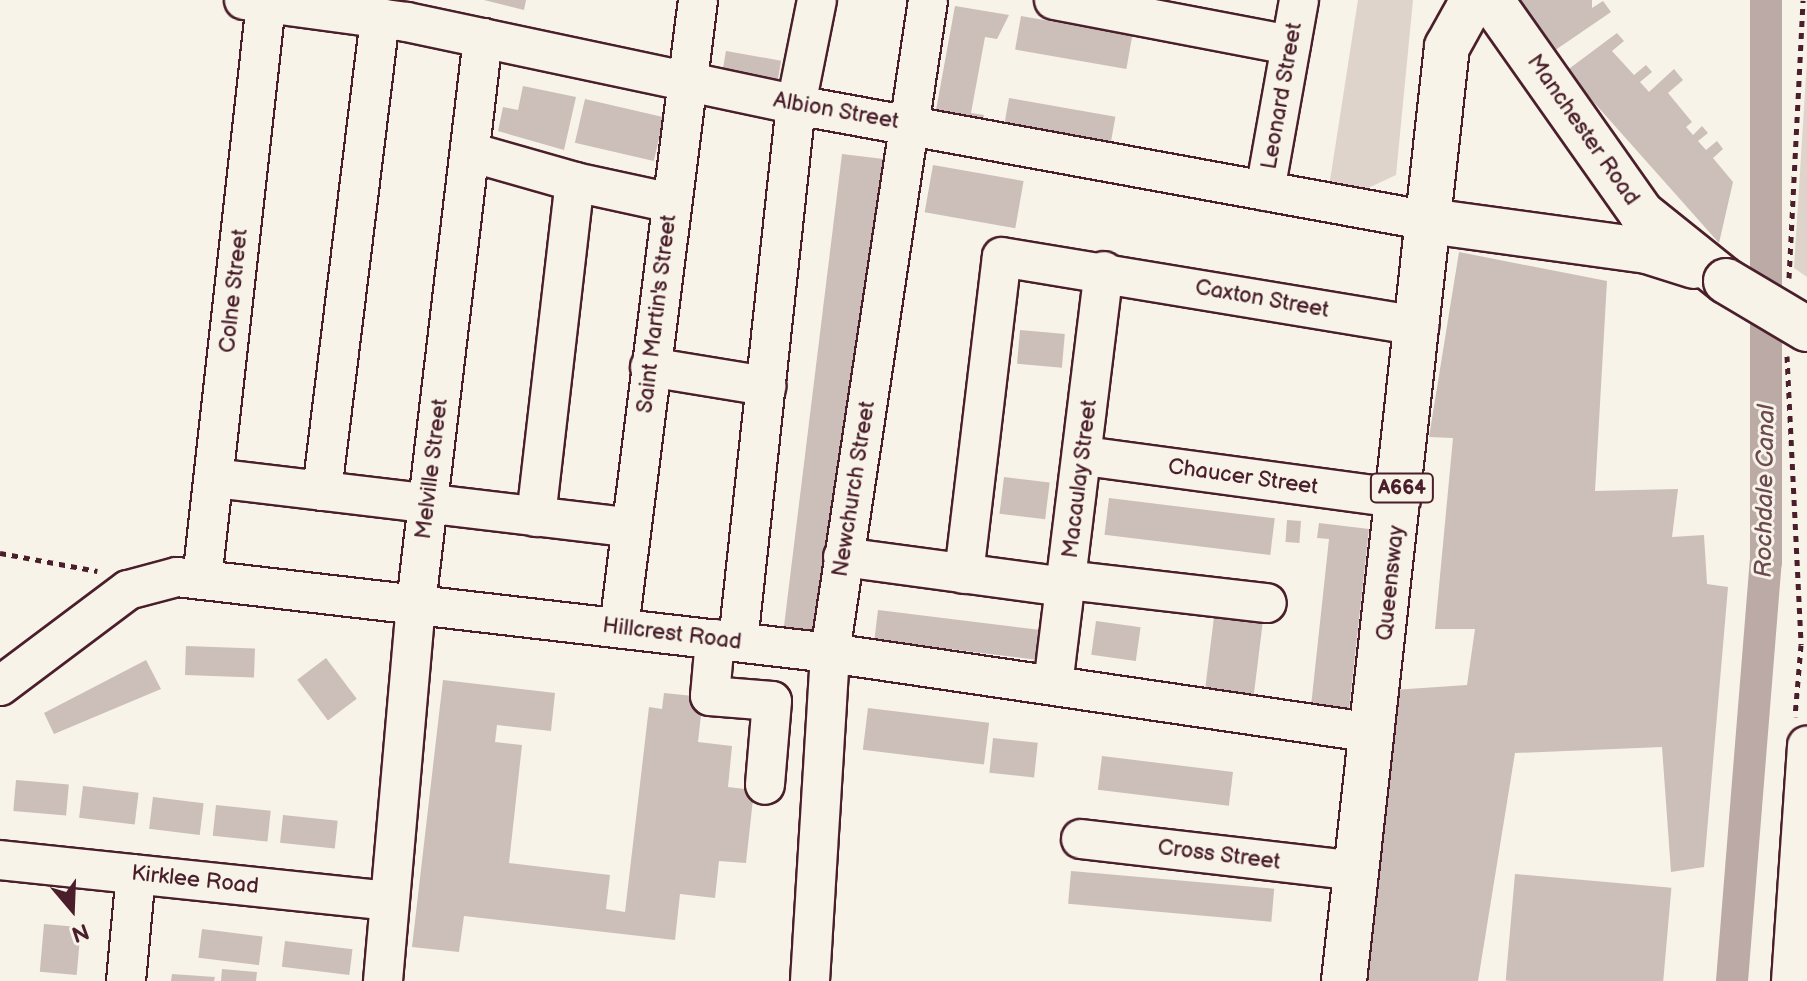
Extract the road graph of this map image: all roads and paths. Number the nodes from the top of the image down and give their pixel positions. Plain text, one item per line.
1 (698, 0) edge
2 (817, 0) edge
3 (928, 0) edge
4 (1054, 0) edge
5 (1299, 0) edge
6 (1473, 0) edge
7 (1491, 0) edge
8 (1803, 0) edge
9 (255, 2) edge
10 (380, 18) junction
11 (483, 38) junction
12 (1291, 45) junction
13 (685, 82) junction
14 (796, 105) junction
15 (910, 124) junction
16 (470, 152) junction
17 (575, 182) junction
18 (1265, 191) junction
19 (671, 203) junction
20 (1429, 221) junction
21 (1104, 271) junction
22 (1717, 276) junction
23 (1788, 285) dead end
24 (1419, 326) junction
25 (1797, 338) edge
26 (650, 367) junction
27 (766, 386) junction
28 (1085, 456) junction
29 (214, 478) junction
30 (322, 491) junction
31 (1401, 499) junction
32 (428, 504) junction
33 (536, 517) junction
34 (631, 528) junction
35 (1796, 535) junction
36 (1807, 538) edge
37 (0, 553) edge
38 (843, 557) junction
39 (964, 574) junction
40 (202, 580) junction
41 (158, 582) junction
42 (1066, 583) junction
43 (1267, 603) dead end
44 (416, 604) junction
45 (619, 628) junction
46 (726, 641) junction
47 (830, 653) junction
48 (1053, 685) junction
49 (0, 686) edge
50 (1374, 733) junction
51 (1800, 740) edge
52 (765, 785) dead end
53 (1081, 839) dead end
54 (0, 860) edge
55 (1357, 871) junction
56 (136, 874) junction
57 (389, 901) junction
58 (126, 981) edge
59 (383, 981) edge
60 (810, 981) edge
61 (1344, 981) edge
62 (1791, 981) edge

1 - 13 street, Saint Martin's Street
2 - 14 street
3 - 15 street, Newchurch Street
4 - 12 street
5 - 12 street, Leonard Street
6 - 20 main road, Queensway / A664
7 - 22 main road, Manchester Road
8 - 23 path
9 - 10 street, Albion Street
9 - 29 street, Colne Street
10 - 11 street, Albion Street
10 - 30 street
11 - 13 street, Albion Street
11 - 16 street, Melville Street
12 - 18 street, Leonard Street
13 - 14 street, Albion Street
13 - 19 street, Saint Martin's Street
14 - 15 street, Albion Street
14 - 27 street
15 - 18 street, Albion Street
15 - 38 street, Newchurch Street
16 - 17 street
16 - 32 street, Melville Street
17 - 19 street
17 - 33 street
18 - 20 street, Albion Street
19 - 26 street, Saint Martin's Street
20 - 22 main road
20 - 24 main road, Queensway / A664
21 - 24 street, Caxton Street
21 - 28 street, Macaulay Street
21 - 39 street, Caxton Street
22 - 25 main road, Manchester Road, bridge
24 - 31 main road, Queensway / A664
25 - 35 path
26 - 27 street
26 - 34 street, Saint Martin's Street
27 - 46 street
28 - 31 street, Chaucer Street
28 - 42 street, Macaulay Street
29 - 30 street
29 - 40 street, Colne Street
30 - 32 street
31 - 50 main road, Queensway / A664
32 - 33 street
32 - 44 street, Melville Street
33 - 34 street
34 - 45 street, Saint Martin's Street
35 - 36 path
35 - 51 path
37 - 41 path
38 - 39 street
38 - 47 street, Newchurch Street
39 - 42 street
40 - 41 street, Hillcrest Road
40 - 44 street, Hillcrest Road
41 - 49 street, Hillcrest Road
42 - 43 street
42 - 48 street, Macaulay Street
44 - 45 street, Hillcrest Road
44 - 57 street, Melville Street
45 - 46 street, Hillcrest Road
46 - 47 street, Hillcrest Road
46 - 52 street
47 - 48 street, Hillcrest Road
47 - 60 street, Newchurch Street
48 - 50 street, Hillcrest Road
50 - 55 main road, Queensway / A664
51 - 62 street
53 - 55 street, Cross Street
54 - 56 street, Kirklee Road
55 - 61 main road, Queensway / A664
56 - 57 street, Kirklee Road
56 - 58 street
57 - 59 street, Melville Street

